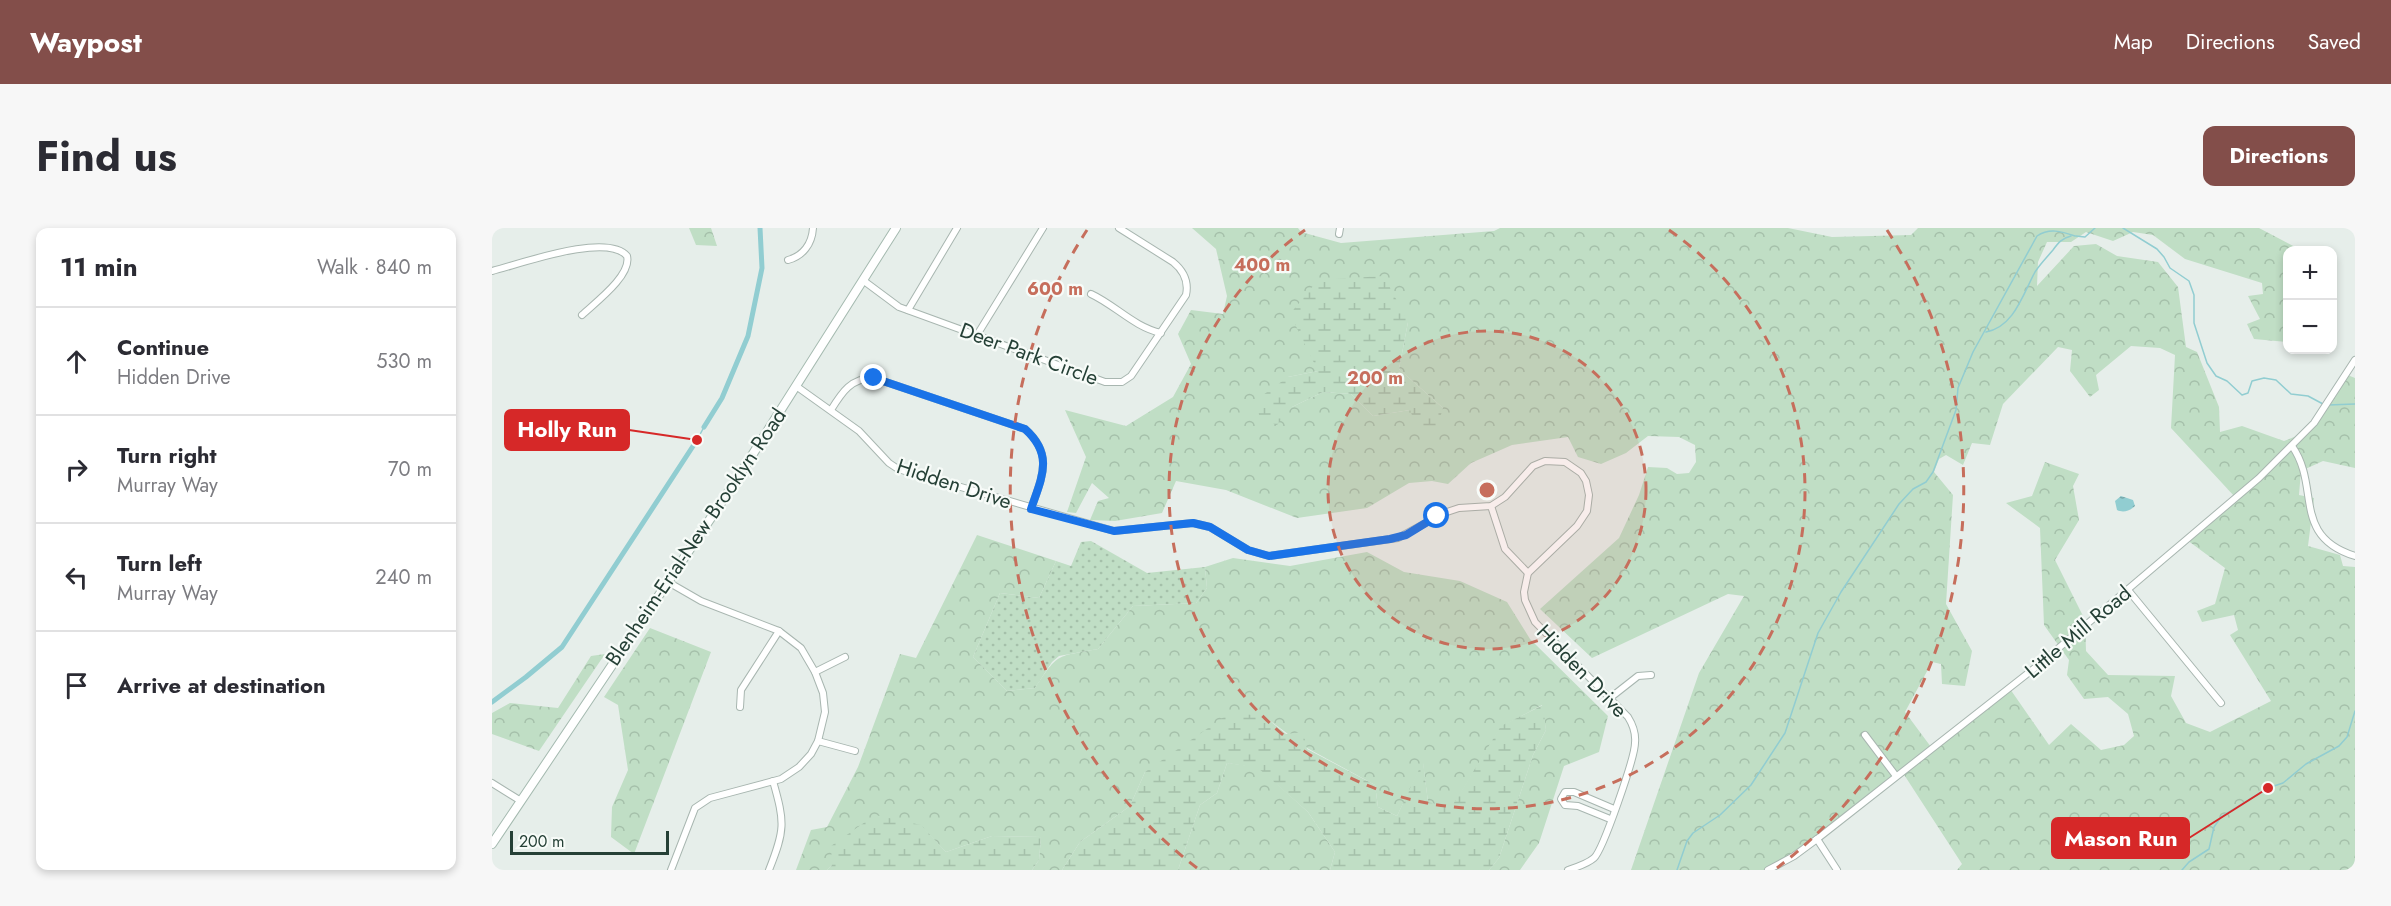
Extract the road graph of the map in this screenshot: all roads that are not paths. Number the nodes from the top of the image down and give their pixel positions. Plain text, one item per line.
1 (813, 228) edge
2 (896, 228) edge
3 (957, 228) edge
4 (1043, 228) edge
5 (1119, 228) edge
6 (788, 260) dead end
7 (492, 271) edge
8 (864, 281) junction
9 (1091, 294) dead end
10 (908, 310) junction
11 (582, 315) dead end
12 (1161, 333) junction
13 (977, 335) junction
14 (2355, 360) edge
15 (796, 386) junction
16 (831, 410) junction
17 (2292, 446) junction
18 (1491, 506) junction
19 (1031, 509) junction
20 (2355, 556) edge
21 (1528, 573) junction
22 (668, 582) junction
23 (2128, 590) junction
24 (779, 631) junction
25 (845, 657) dead end
26 (815, 672) junction
27 (1651, 675) dead end
28 (1610, 698) junction
29 (2221, 703) dead end
30 (740, 707) dead end
31 (1865, 735) dead end
32 (818, 741) junction
33 (855, 751) dead end
34 (1896, 776) junction
35 (773, 781) junction
36 (492, 783) edge
37 (521, 801) junction
38 (1614, 809) junction
39 (1610, 819) junction
40 (1817, 839) junction
41 (492, 844) edge
42 (1577, 869) edge
43 (671, 870) edge
44 (769, 870) edge
45 (1568, 870) edge
46 (1768, 870) edge
47 (1836, 870) edge

1 - 6 street
2 - 8 main road, Blenheim-Erial-New Brooklyn Road
3 - 10 street
4 - 13 street
5 - 12 street, Deer Park Circle
7 - 11 street
8 - 10 street, Deer Park Circle
8 - 15 main road, Blenheim-Erial-New Brooklyn Road
9 - 12 street
10 - 13 street, Deer Park Circle
12 - 13 street, Deer Park Circle
14 - 17 street, Little Mill Road
15 - 16 street, Hidden Drive
15 - 22 main road, Blenheim-Erial-New Brooklyn Road
16 - 19 street, Hidden Drive
16 - 19 street
17 - 20 street
17 - 23 street, Little Mill Road
18 - 19 street, Hidden Drive
18 - 21 street
18 - 21 street
21 - 28 street, Hidden Drive
22 - 24 street
22 - 37 main road, Blenheim-Erial-New Brooklyn Road
23 - 29 street
23 - 34 street, Little Mill Road
24 - 26 street
24 - 30 street
25 - 26 street
26 - 32 street
27 - 28 street
28 - 38 street, Hidden Drive
31 - 34 street
32 - 33 street
32 - 35 street
34 - 40 street, Little Mill Road
35 - 43 street
35 - 44 street
36 - 37 street
37 - 41 main road, Blenheim-Erial-New Brooklyn Road
38 - 39 street, Hidden Drive
38 - 39 street
39 - 42 street, Hidden Drive
40 - 46 street, Little Mill Road
40 - 47 street
42 - 45 street, Hidden Drive

